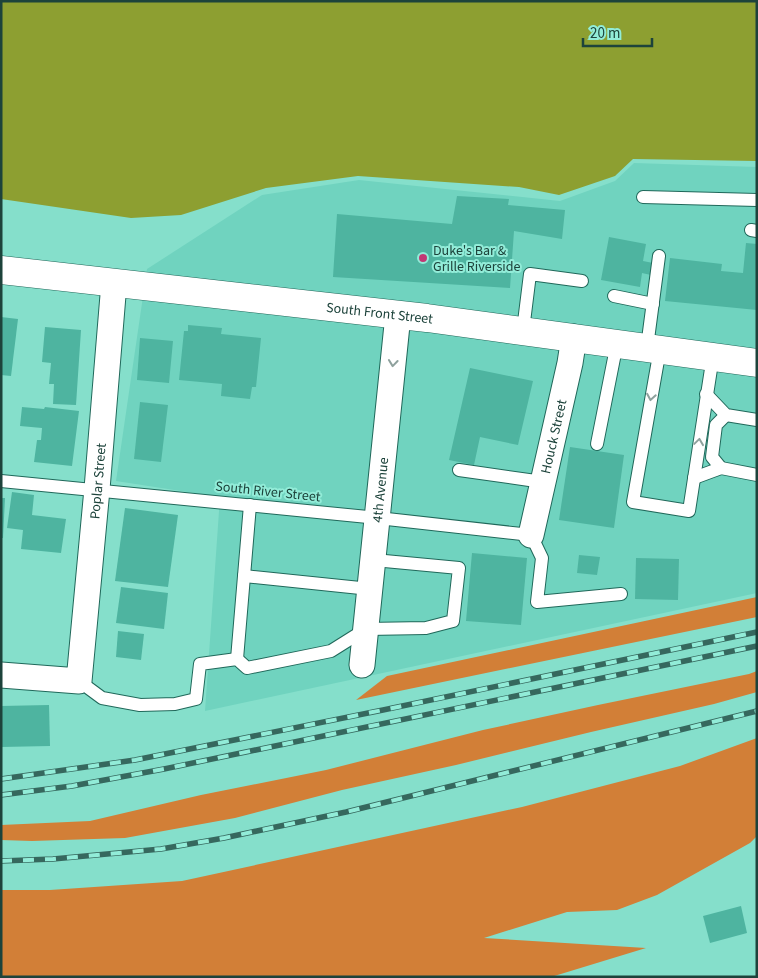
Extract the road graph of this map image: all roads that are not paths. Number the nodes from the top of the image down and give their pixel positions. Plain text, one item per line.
1 (643, 197) dead end
2 (757, 200) edge
3 (659, 256) dead end
4 (1, 270) edge
5 (582, 281) dead end
6 (114, 283) junction
7 (614, 296) dead end
8 (653, 304) junction
9 (398, 315) junction
10 (522, 330) junction
11 (574, 337) junction
12 (617, 343) junction
13 (654, 348) junction
14 (713, 356) junction
15 (757, 362) edge
16 (706, 394) junction
17 (726, 415) junction
18 (757, 420) edge
19 (598, 444) dead end
20 (721, 468) junction
21 (459, 470) dead end
22 (757, 475) edge
23 (694, 478) junction
24 (1, 481) edge
25 (543, 482) junction
26 (97, 489) junction
27 (250, 505) junction
28 (378, 518) junction
29 (531, 535) junction
30 (374, 560) junction
31 (244, 576) junction
32 (370, 589) junction
33 (621, 594) dead end
34 (366, 629) junction
35 (237, 659) junction
36 (362, 665) dead end
37 (1, 675) edge
38 (79, 681) junction

1 - 2 lane
3 - 8 lane
4 - 6 main road, South Front Street
5 - 10 lane
6 - 9 main road, South Front Street
6 - 26 street, Poplar Street
7 - 8 lane
8 - 13 lane
9 - 10 main road, South Front Street
9 -> 28 street, 4th Avenue
10 - 11 main road, South Front Street
11 - 12 main road, South Front Street
11 - 25 street, Houck Street
12 - 13 main road, South Front Street
12 - 19 lane
13 - 14 main road, South Front Street
13 -> 23 lane
14 - 15 main road, South Front Street
14 - 16 lane
16 - 17 lane
23 -> 16 lane
17 - 18 lane
17 - 20 lane
20 - 22 lane
20 - 23 lane
21 - 25 lane
24 - 26 lane, South River Street
25 - 29 street, Houck Street
26 - 27 lane, South River Street
26 - 38 street, Poplar Street
27 - 28 lane, South River Street
27 - 31 lane
28 - 29 lane, South River Street
28 - 30 street, 4th Avenue
29 - 33 lane
30 - 32 street, 4th Avenue
30 - 34 lane
31 - 32 lane
31 - 35 lane
32 - 34 street, 4th Avenue
34 - 35 lane
34 - 36 street, 4th Avenue
35 - 38 lane
37 - 38 street

